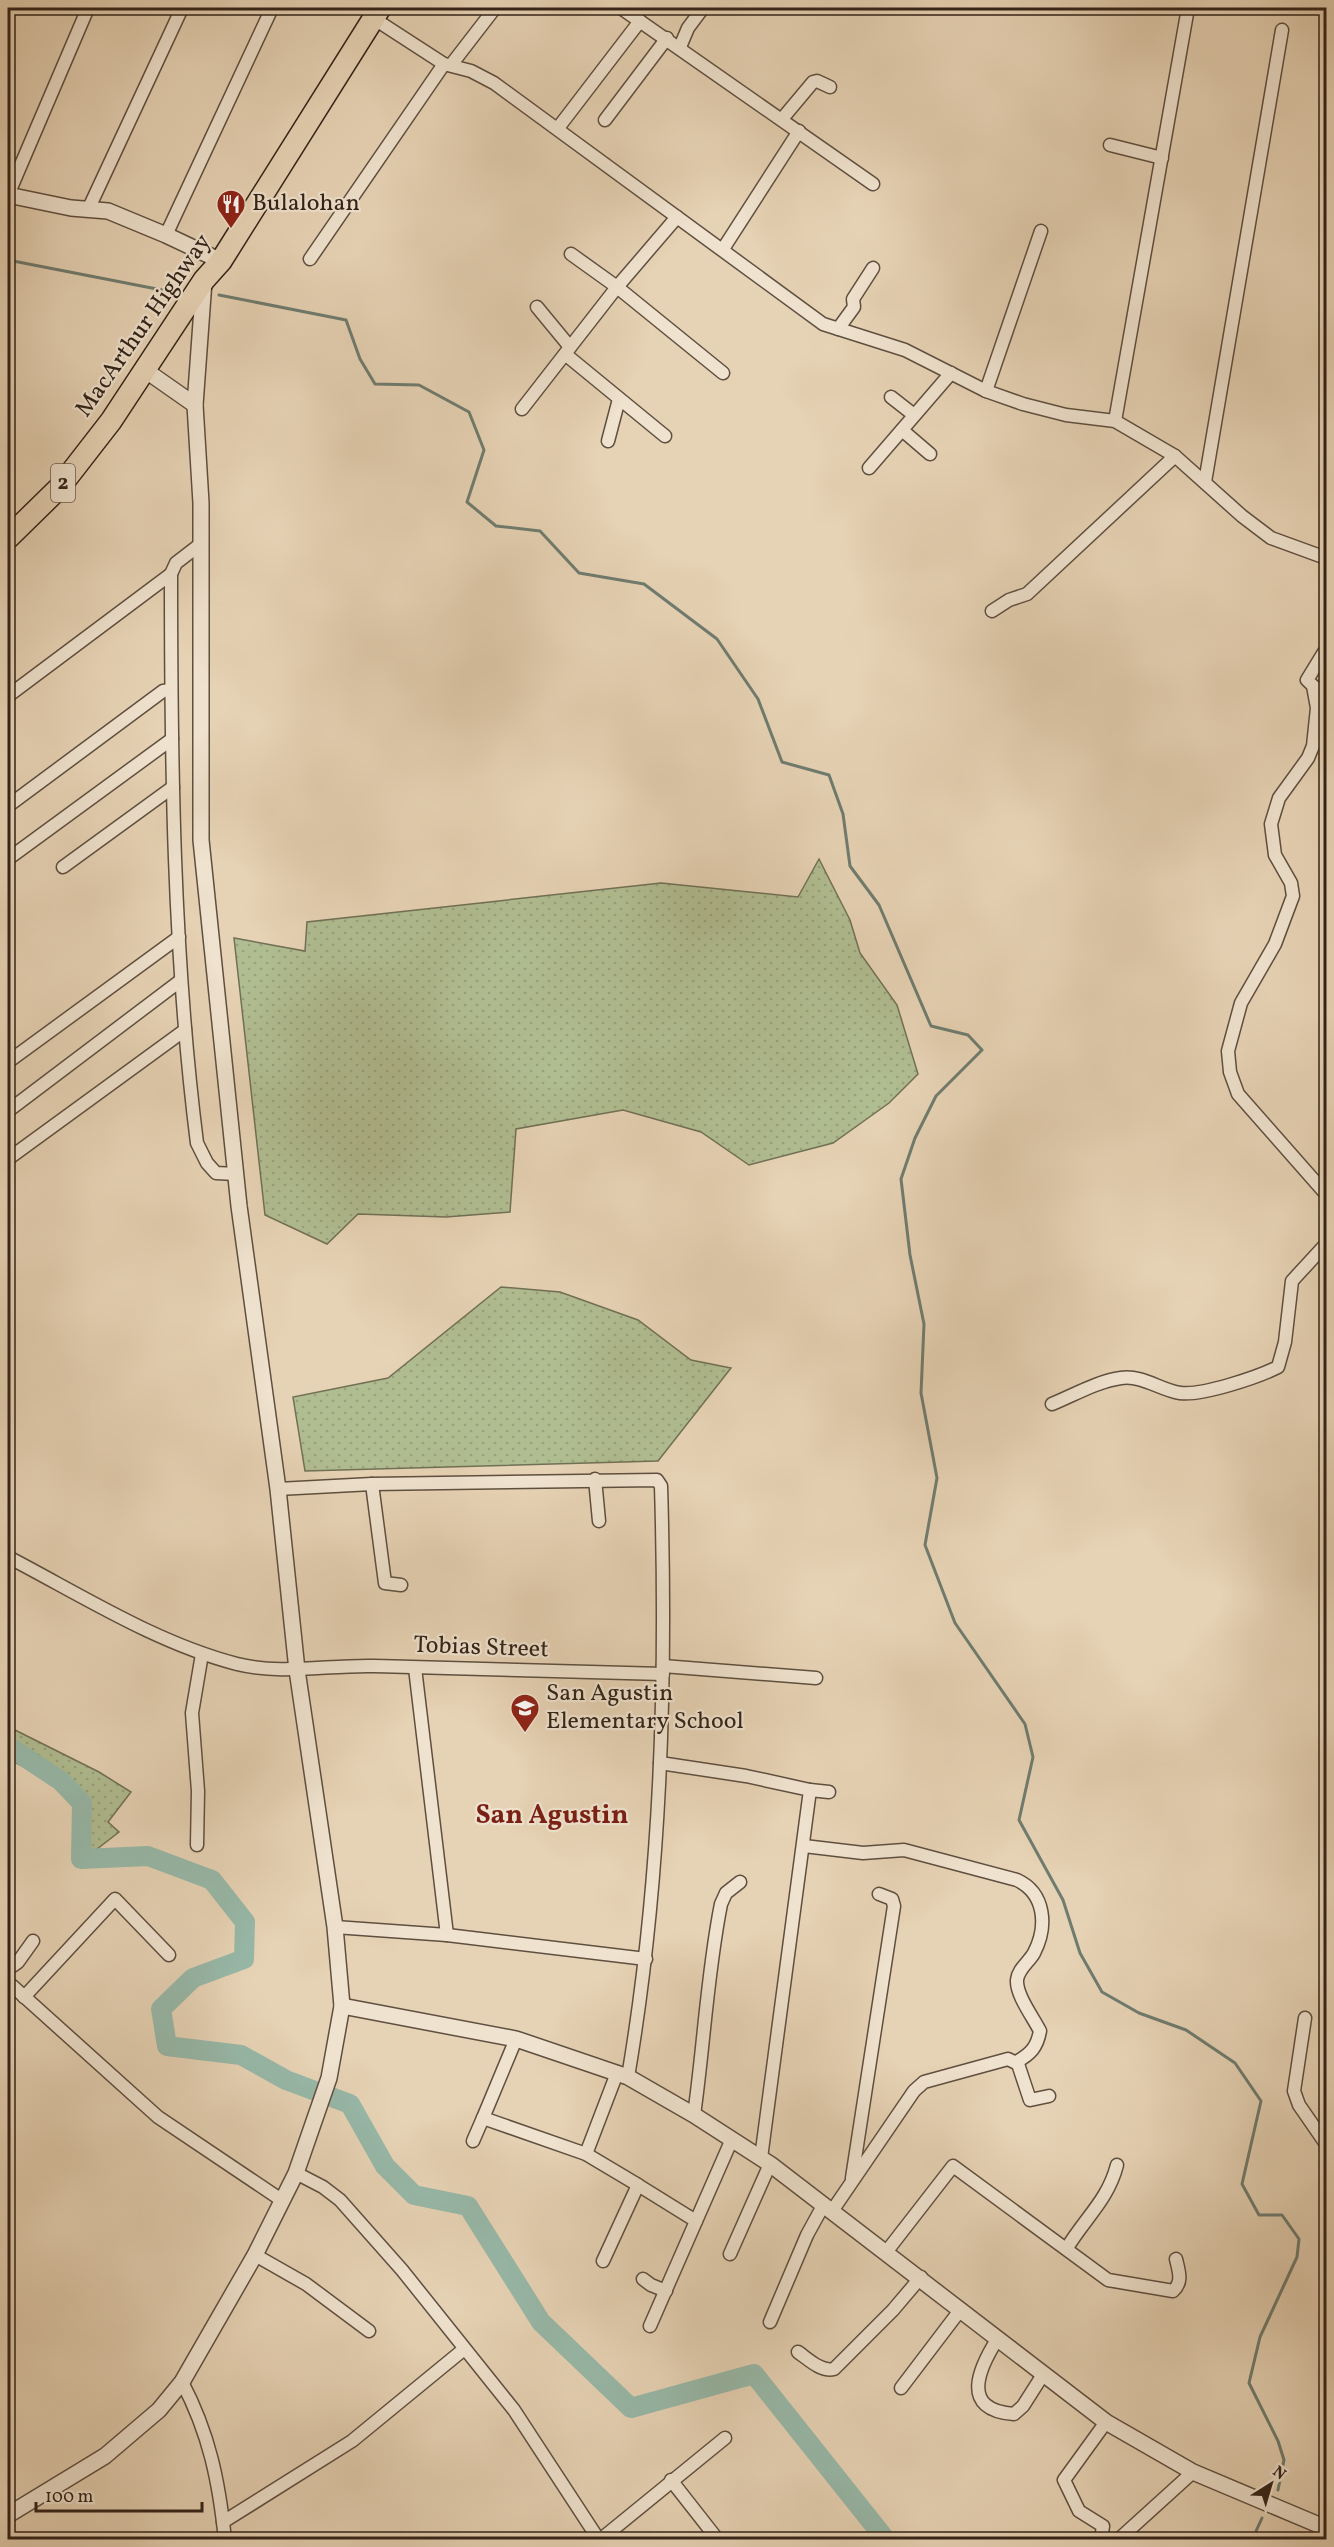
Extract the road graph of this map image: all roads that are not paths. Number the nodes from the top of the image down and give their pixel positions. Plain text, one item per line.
1 (88, 8) edge
2 (182, 8) edge
3 (272, 8) edge
4 (495, 8) edge
5 (621, 8) edge
6 (703, 8) edge
7 (1188, 8) edge
8 (376, 13) edge
9 (640, 21) junction
10 (1282, 30) dead end
11 (667, 38) junction
12 (680, 47) junction
13 (447, 65) junction
14 (830, 87) dead end
15 (782, 119) junction
16 (605, 120) dead end
17 (558, 128) junction
18 (799, 131) junction
19 (1110, 145) dead end
20 (1162, 158) junction
21 (873, 184) dead end
22 (8, 195) edge
23 (88, 210) junction
24 (677, 217) junction
25 (1041, 231) dead end
26 (166, 235) junction
27 (723, 249) junction
28 (571, 254) dead end
29 (310, 259) dead end
30 (221, 261) junction
31 (873, 268) dead end
32 (204, 280) junction
33 (617, 287) junction
34 (537, 308) dead end
35 (838, 329) junction
36 (568, 350) junction
37 (146, 370) junction
38 (723, 373) dead end
39 (951, 373) junction
40 (986, 391) junction
41 (891, 397) dead end
42 (620, 399) junction
43 (195, 405) junction
44 (522, 409) dead end
45 (914, 416) junction
46 (1115, 421) junction
47 (902, 430) junction
48 (665, 436) dead end
49 (608, 441) dead end
50 (930, 454) dead end
51 (1175, 456) junction
52 (869, 468) dead end
53 (1205, 482) junction
54 (8, 538) edge
55 (202, 543) junction
56 (1326, 558) edge
57 (171, 574) junction
58 (992, 611) dead end
59 (1326, 649) edge
60 (1313, 686) junction
61 (171, 690) junction
62 (8, 696) edge
63 (1326, 698) edge
64 (172, 739) junction
65 (174, 787) junction
66 (8, 806) edge
67 (8, 858) edge
68 (63, 867) dead end
69 (179, 937) junction
70 (180, 981) junction
71 (185, 1030) junction
72 (8, 1062) edge
73 (8, 1111) edge
74 (8, 1159) edge
75 (236, 1174) junction
76 (1326, 1194) edge
77 (1326, 1244) edge
78 (1052, 1404) dead end
79 (595, 1479) junction
80 (372, 1484) junction
81 (278, 1489) junction
82 (599, 1521) dead end
83 (8, 1557) edge
84 (401, 1585) dead end
85 (202, 1654) junction
86 (415, 1668) junction
87 (297, 1670) junction
88 (663, 1670) junction
89 (816, 1678) dead end
90 (660, 1763) junction
91 (810, 1790) junction
92 (829, 1792) dead end
93 (197, 1845) dead end
94 (804, 1846) junction
95 (740, 1882) dead end
96 (879, 1894) dead end
97 (334, 1927) junction
98 (447, 1935) junction
99 (33, 1941) dead end
100 (169, 1955) dead end
101 (646, 1959) junction
102 (8, 1969) edge
103 (8, 1982) edge
104 (24, 1997) junction
105 (342, 2006) junction
106 (1305, 2018) dead end
107 (516, 2039) junction
108 (1016, 2062) junction
109 (623, 2075) junction
110 (1049, 2096) dead end
111 (694, 2115) junction
112 (483, 2118) junction
113 (732, 2139) junction
114 (472, 2141) dead end
115 (1326, 2144) edge
116 (586, 2154) junction
117 (765, 2161) junction
118 (1117, 2165) dead end
119 (296, 2173) junction
120 (852, 2182) junction
121 (638, 2185) junction
122 (283, 2201) junction
123 (828, 2208) junction
124 (696, 2221) junction
125 (1067, 2248) junction
126 (887, 2251) junction
127 (730, 2254) dead end
128 (255, 2255) junction
129 (1176, 2259) dead end
130 (603, 2261) dead end
131 (921, 2277) junction
132 (644, 2279) dead end
133 (666, 2290) junction
134 (961, 2309) junction
135 (771, 2322) dead end
136 (650, 2326) dead end
137 (369, 2331) dead end
138 (998, 2338) junction
139 (464, 2350) junction
140 (798, 2352) dead end
141 (1044, 2373) junction
142 (182, 2382) junction
143 (902, 2388) dead end
144 (1106, 2422) junction
145 (725, 2438) dead end
146 (1193, 2472) junction
147 (671, 2480) junction
148 (8, 2515) edge
149 (223, 2522) junction
150 (1326, 2528) edge
151 (1101, 2539) edge
152 (225, 2540) edge
153 (599, 2540) edge
154 (718, 2540) edge
155 (1118, 2540) edge

1 - 22 street
2 - 23 street
3 - 26 street
4 - 13 street
5 - 9 street
6 - 12 street
7 - 20 street
8 - 13 street
8 - 30 highway, MacArthur Highway / 2
9 - 11 street
9 - 17 street
10 - 53 street
11 - 12 street
11 - 16 street
12 - 15 street
13 - 17 street
13 - 29 street
14 - 15 street
15 - 18 street
17 - 24 street
18 - 21 street
18 - 27 street
19 - 20 street
20 - 46 street
22 - 23 street
23 - 26 street
24 - 27 street
24 - 33 street
25 - 40 street
26 - 30 street
27 - 35 street
28 - 33 street
30 - 32 highway, MacArthur Highway / 2
31 - 35 street
32 - 37 highway, MacArthur Highway / 2
32 - 43 street
33 - 36 street
33 - 38 street
34 - 36 street
35 - 39 street
36 - 42 street
36 - 44 street
37 - 43 street
37 - 54 highway, MacArthur Highway / 2
39 - 40 street
39 - 45 street
40 - 46 street
41 - 45 street
42 - 48 street
42 - 49 street
43 - 55 street
45 - 47 street
46 - 51 street
47 - 50 street
47 - 52 street
51 - 53 street
51 - 58 street
53 - 56 street
55 - 57 street
55 - 75 street
57 - 61 street
57 - 62 street
59 - 60 street
60 - 63 street
60 - 76 street
61 - 64 street
61 - 66 street
64 - 65 street
64 - 67 street
65 - 68 street
65 - 69 street
69 - 70 street
69 - 72 street
70 - 71 street
70 - 73 street
71 - 74 street
71 - 75 street
75 - 81 street
77 - 78 street
79 - 80 street
79 - 82 street
79 - 88 street
80 - 81 street
80 - 84 street
81 - 87 street
83 - 85 street, Tobias Street
85 - 87 street, Tobias Street
85 - 93 street
86 - 87 street, Tobias Street
86 - 88 street, Tobias Street
86 - 98 street
87 - 97 street
88 - 89 street, Tobias Street
88 - 90 street
90 - 91 street
90 - 101 street
91 - 92 street
91 - 94 street
94 - 108 street
94 - 117 street
95 - 111 street
96 - 120 street
97 - 98 street
97 - 105 street
98 - 101 street
99 - 102 street
100 - 104 street
101 - 109 street
103 - 104 street
104 - 122 street
105 - 107 street
105 - 119 street
106 - 115 street
107 - 109 street
107 - 112 street
108 - 110 street
108 - 120 street
109 - 111 street
109 - 116 street
111 - 113 street
112 - 114 street
112 - 116 street
113 - 117 street
113 - 124 street
116 - 121 street
117 - 123 street
117 - 127 street
118 - 125 street
119 - 122 street
119 - 139 street
120 - 123 street
121 - 124 street
121 - 130 street
122 - 128 street
123 - 126 street
123 - 135 street
124 - 133 street
125 - 126 street
125 - 129 street
126 - 131 street
128 - 137 street
128 - 142 street
131 - 134 street
131 - 140 street
132 - 133 street
133 - 136 street
134 - 138 street
134 - 143 street
138 - 141 street
138 - 141 street
139 - 149 street
139 - 153 street
141 - 144 street
142 - 148 street
142 - 149 street
144 - 146 street
144 - 151 street
145 - 147 street
146 - 150 street
146 - 155 street
147 - 153 street
147 - 154 street
149 - 152 street

